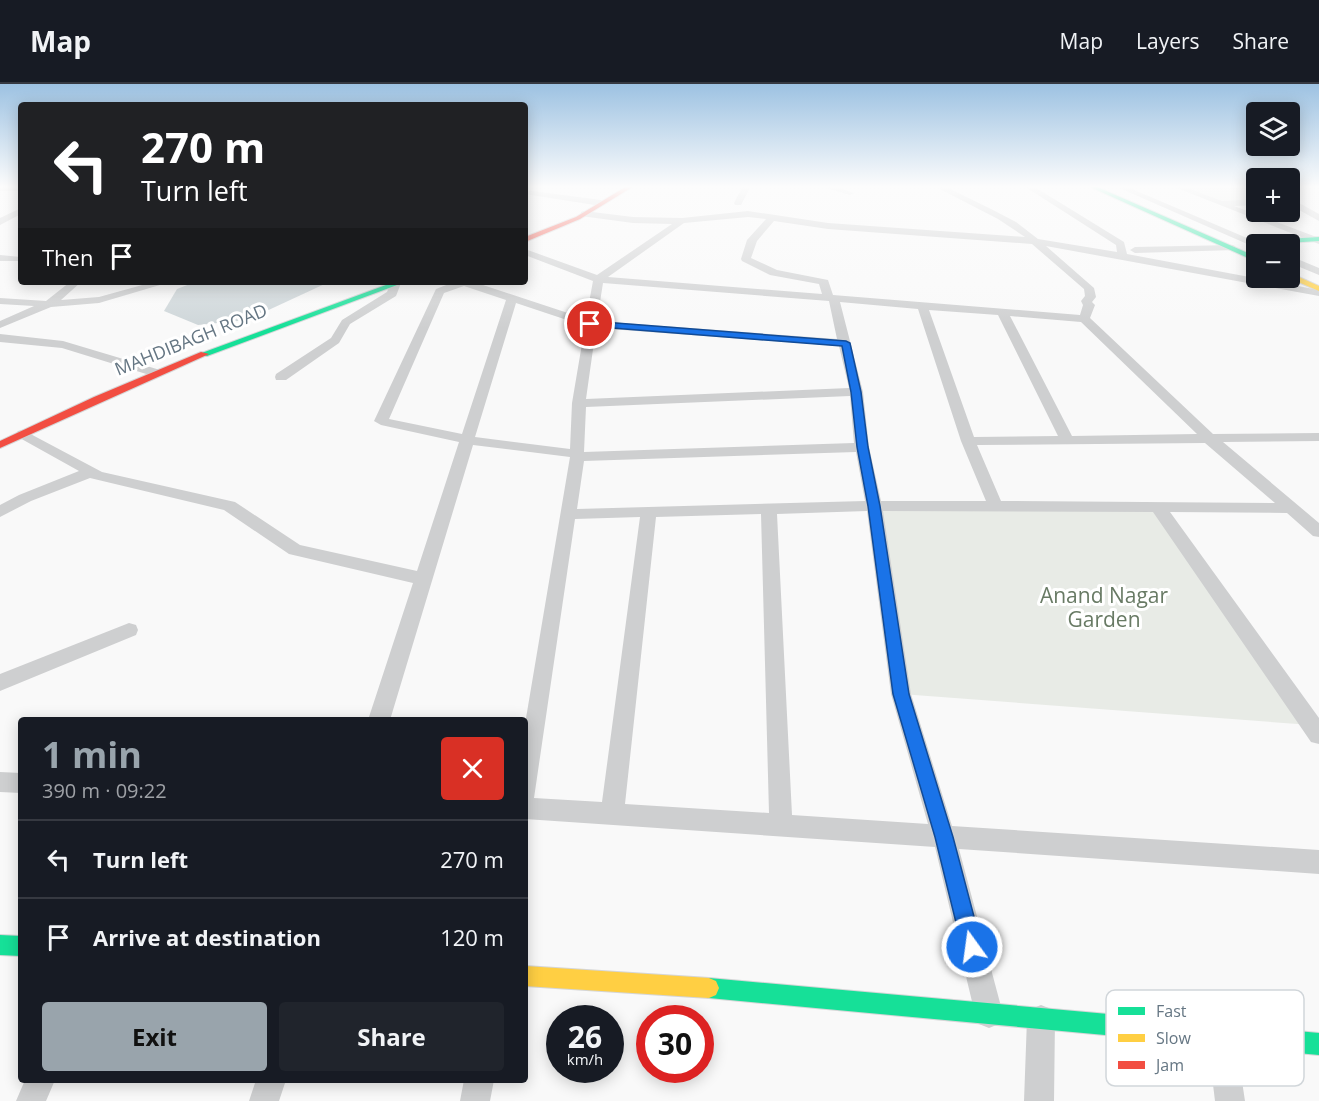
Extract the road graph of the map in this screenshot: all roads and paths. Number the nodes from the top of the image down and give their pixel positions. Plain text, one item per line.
1 (664, 233) edge
2 (758, 233) edge
3 (931, 233) edge
4 (1027, 233) edge
5 (1104, 233) edge
6 (1199, 233) edge
7 (1203, 233) edge
8 (1224, 233) edge
9 (1227, 233) edge
10 (1302, 233) edge
11 (1317, 239) edge
12 (1035, 241) junction
13 (1300, 241) edge
14 (1246, 242) edge
15 (1246, 242) edge
16 (1232, 248) junction
17 (528, 253) edge
18 (1121, 253) junction
19 (1246, 253) edge
20 (1246, 254) edge
21 (0, 258) edge
22 (18, 258) edge
23 (1300, 263) edge
24 (1300, 269) edge
25 (1319, 272) edge
26 (1300, 277) edge
27 (1319, 278) edge
28 (598, 279) junction
29 (1300, 279) edge
30 (1319, 284) edge
31 (71, 285) edge
32 (154, 285) edge
33 (392, 285) edge
34 (397, 285) edge
35 (456, 285) edge
36 (473, 285) edge
37 (1319, 291) edge
38 (512, 298) junction
39 (831, 298) junction
40 (0, 301) edge
41 (49, 304) junction
42 (923, 306) junction
43 (1002, 312) junction
44 (1084, 319) junction
45 (590, 324) junction
46 (0, 325) edge
47 (0, 338) edge
48 (846, 343) junction
49 (156, 373) junction
50 (281, 377) dead end
51 (856, 392) junction
52 (579, 404) junction
53 (23, 434) junction
54 (1319, 437) edge
55 (1067, 439) junction
56 (468, 440) junction
57 (1211, 440) junction
58 (968, 441) junction
59 (0, 445) edge
60 (862, 447) junction
61 (577, 455) junction
62 (91, 472) junction
63 (994, 505) junction
64 (874, 506) junction
65 (1158, 507) junction
66 (1290, 508) junction
67 (769, 509) junction
68 (0, 512) edge
69 (649, 512) junction
70 (568, 514) junction
71 (1319, 532) edge
72 (424, 579) junction
73 (129, 630) dead end
74 (0, 683) edge
75 (380, 717) edge
76 (1319, 735) edge
77 (528, 773) edge
78 (0, 782) edge
79 (18, 783) edge
80 (528, 808) edge
81 (612, 814) junction
82 (781, 826) junction
83 (944, 837) junction
84 (1319, 862) edge
85 (0, 945) edge
86 (18, 946) edge
87 (528, 976) edge
88 (989, 1014) junction
89 (1041, 1019) junction
90 (1106, 1025) edge
91 (1304, 1043) edge
92 (1319, 1044) edge
93 (39, 1083) edge
94 (270, 1083) edge
95 (479, 1083) edge
96 (1228, 1086) edge
97 (31, 1101) edge
98 (264, 1101) edge
99 (476, 1101) edge
100 (1039, 1101) edge
101 (1230, 1101) edge

1 - 28 street
2 - 39 street
3 - 12 street
4 - 12 street
5 - 18 street
6 - 16 street
7 - 19 street
8 - 14 street
9 - 15 street
10 - 11 street
11 - 13 street
12 - 18 street
12 - 44 street
16 - 18 street
16 - 20 street
17 - 28 street
18 - 37 street
21 - 22 street
23 - 25 street
24 - 27 street
26 - 30 street
28 - 39 street
28 - 45 street
29 - 37 street
31 - 41 street
32 - 41 street
33 - 49 street, MAHDIBAGH ROAD
34 - 50 street
35 - 56 street
36 - 38 street
38 - 45 street
38 - 56 street
39 - 42 street
39 - 48 street
40 - 41 street
41 - 46 street
42 - 43 street
42 - 58 street
43 - 44 street
43 - 55 street
44 - 57 street
45 - 48 street
45 - 52 street
47 - 49 street
48 - 51 street
49 - 53 street, MAHDIBAGH ROAD
51 - 52 street
51 - 60 street
52 - 61 street
53 - 59 street, MAHDIBAGH ROAD
53 - 62 street
54 - 57 street
55 - 57 street
55 - 58 street
56 - 61 street
56 - 72 street
57 - 66 street
58 - 63 street
60 - 61 street
60 - 64 street
61 - 70 street
62 - 68 street
62 - 72 street
63 - 64 street
63 - 65 street
64 - 67 street
64 - 83 street
65 - 66 street
65 - 76 street
66 - 71 street
67 - 69 street
67 - 82 street
69 - 70 street
69 - 81 street
70 - 77 street
72 - 75 street
73 - 74 street
78 - 79 street
80 - 81 street
81 - 82 street
82 - 83 street
83 - 84 street
83 - 88 street
85 - 86 street
87 - 88 street
88 - 89 street
89 - 90 street
89 - 100 street
91 - 92 street
93 - 97 street
94 - 98 street
95 - 99 street
96 - 101 street

